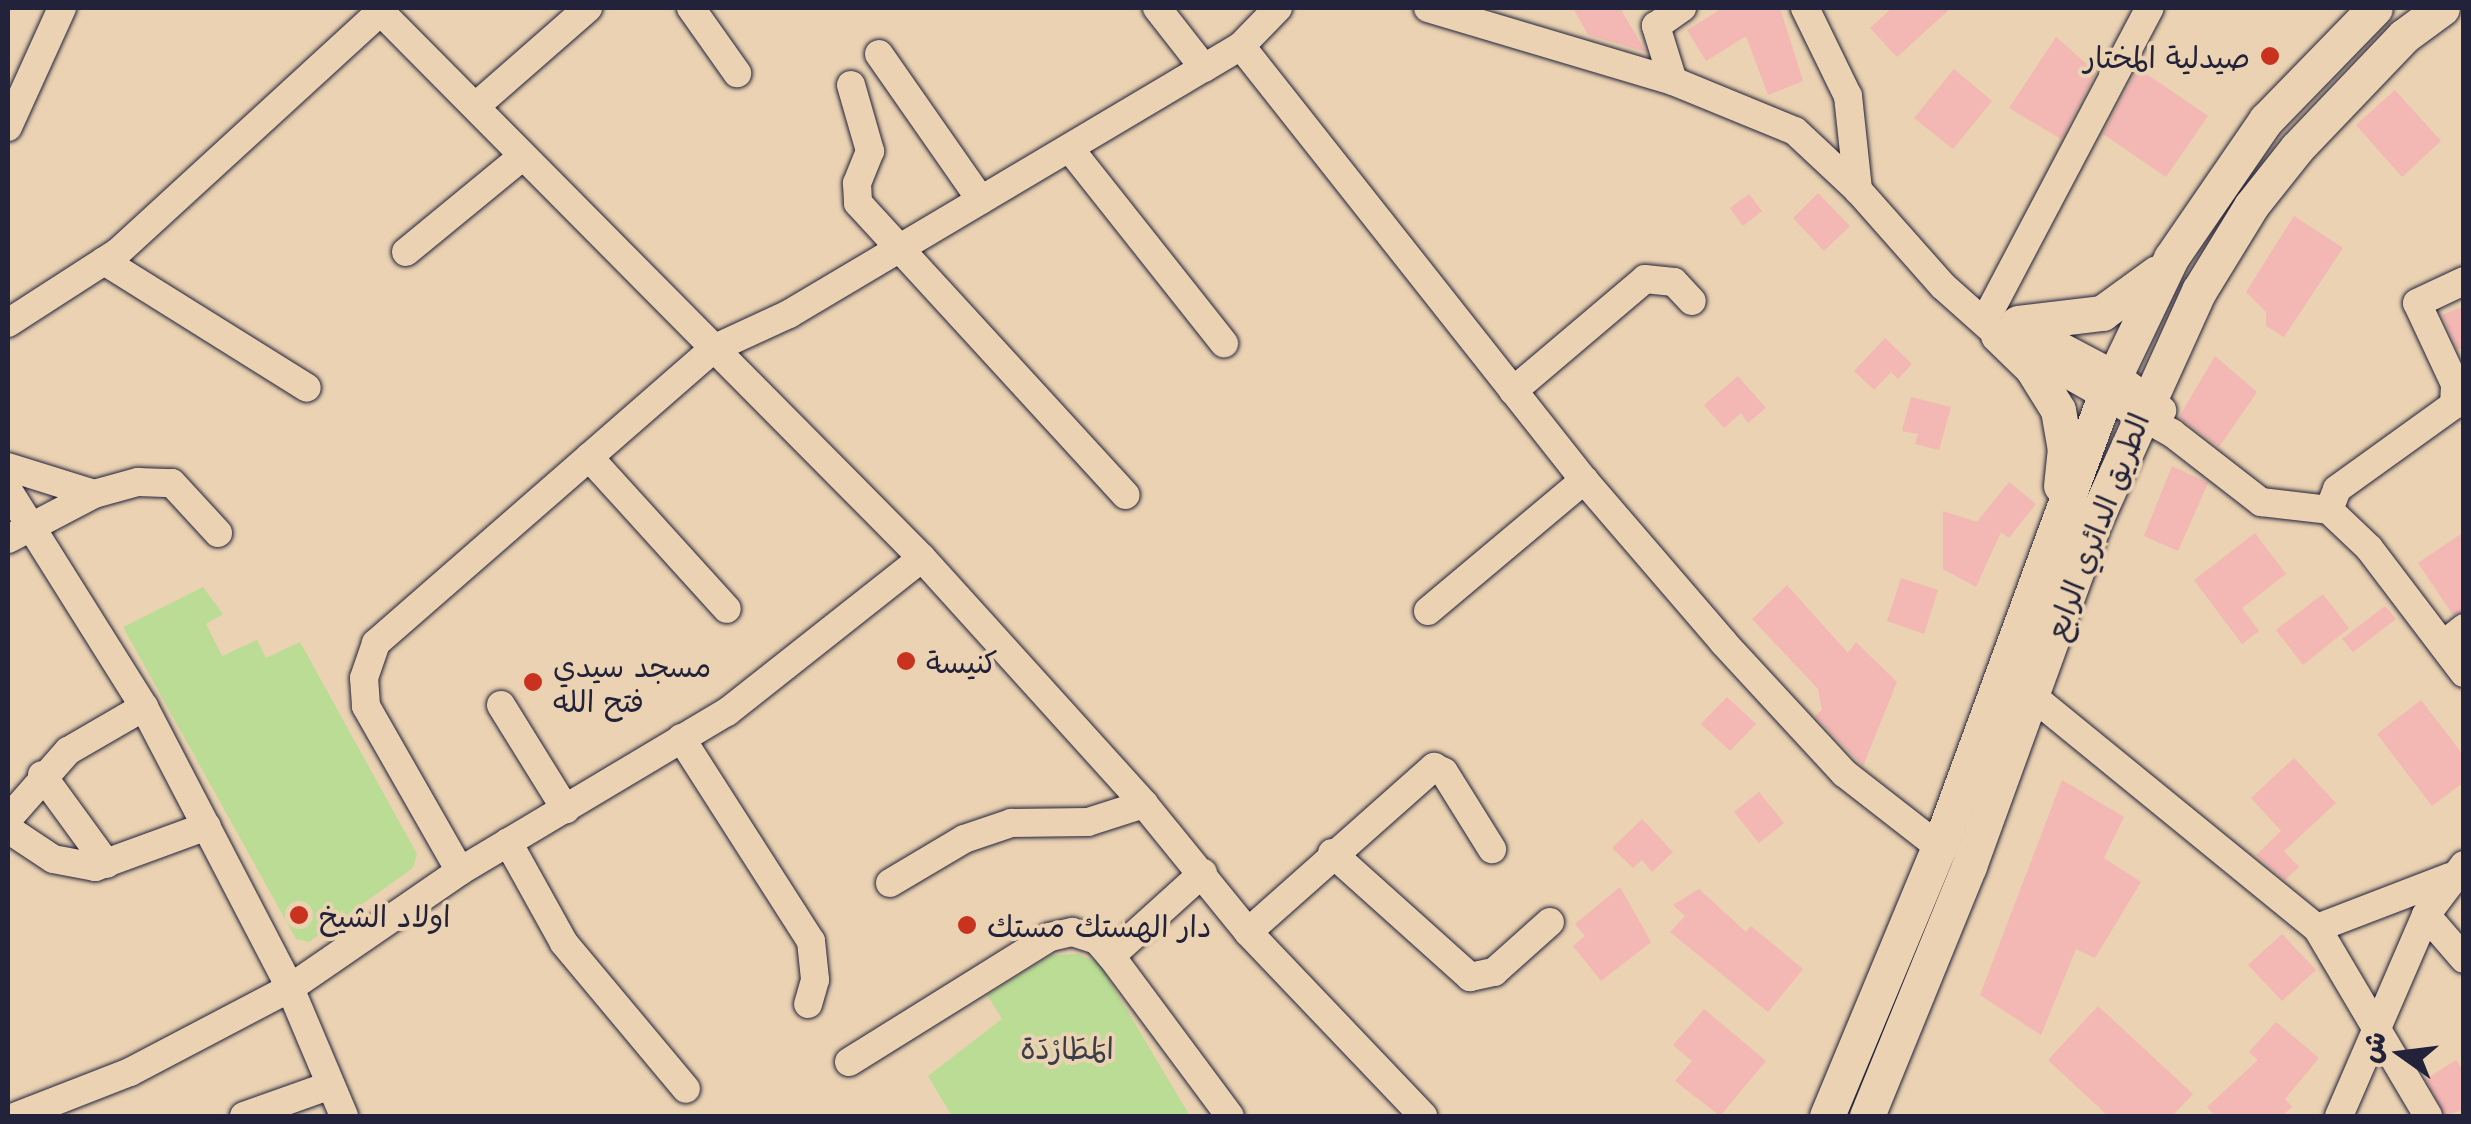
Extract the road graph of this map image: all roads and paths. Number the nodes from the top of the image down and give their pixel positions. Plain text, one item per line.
1 (62, 8) edge
2 (588, 8) edge
3 (691, 8) edge
4 (1157, 8) edge
5 (1278, 8) edge
6 (1428, 8) edge
7 (1682, 8) edge
8 (1805, 8) edge
9 (2150, 8) edge
10 (2376, 8) edge
11 (2442, 8) edge
12 (379, 9) edge
13 (1241, 46) junction
14 (879, 54) dead end
15 (1204, 68) junction
16 (737, 73) dead end
17 (1673, 82) junction
18 (851, 85) dead end
19 (476, 106) junction
20 (8, 127) edge
21 (1070, 149) junction
22 (523, 156) junction
23 (1858, 190) junction
24 (981, 200) junction
25 (900, 247) junction
26 (406, 252) dead end
27 (2171, 258) junction
28 (104, 261) junction
29 (2464, 282) edge
30 (1692, 301) dead end
31 (2002, 322) junction
32 (8, 323) edge
33 (1224, 343) dead end
34 (713, 350) junction
35 (2110, 385) junction
36 (307, 388) dead end
37 (1513, 391) junction
38 (2143, 406) junction
39 (589, 457) junction
40 (8, 466) edge
41 (1584, 480) junction
42 (8, 490) edge
43 (94, 494) junction
44 (1126, 496) dead end
45 (2329, 510) junction
46 (18, 530) edge
47 (2056, 533) junction
48 (218, 534) dead end
49 (922, 558) junction
50 (727, 609) dead end
51 (1428, 611) dead end
52 (2453, 636) edge
53 (2464, 673) edge
54 (2030, 695) junction
55 (501, 705) dead end
56 (144, 707) junction
57 (682, 738) junction
58 (42, 775) junction
59 (1144, 804) junction
60 (566, 810) junction
61 (8, 819) edge
62 (207, 826) junction
63 (8, 829) edge
64 (508, 842) junction
65 (1938, 847) junction
66 (1492, 848) dead end
67 (1332, 852) junction
68 (107, 864) junction
69 (460, 871) junction
70 (2457, 871) edge
71 (1202, 873) junction
72 (890, 883) dead end
73 (2426, 914) junction
74 (1550, 922) dead end
75 (2316, 928) junction
76 (1248, 932) junction
77 (1111, 956) junction
78 (2464, 958) edge
79 (290, 988) junction
80 (808, 1004) dead end
81 (2377, 1036) junction
82 (849, 1062) dead end
83 (331, 1085) junction
84 (686, 1089) dead end
85 (1419, 1115) edge
86 (18, 1116) edge
87 (244, 1116) edge
88 (344, 1116) edge
89 (1230, 1116) edge
90 (1827, 1116) edge
91 (1867, 1116) edge
92 (2339, 1116) edge
93 (2428, 1116) edge

1 - 20 street
2 - 19 street
3 - 16 street
4 - 15 street
5 - 13 street
6 - 17 street
7 - 17 street
8 - 23 street
9 - 31 street
10 - 27 main road, الطريق الدائري الرابع
11 - 38 main road, الطريق الدائري الرابع
12 - 19 street
12 - 28 street
13 - 15 street
13 - 37 street
14 - 24 street
15 - 21 street
17 - 23 street
18 - 25 street
19 - 22 street
21 - 24 street
21 - 33 street
22 - 26 street
22 - 34 street
23 - 31 street
24 - 25 street
25 - 34 street
25 - 44 street
27 - 31 main road
27 - 35 main road, الطريق الدائري الرابع
28 - 32 street
28 - 36 street
29 - 45 street
30 - 37 street
31 - 35 street
31 - 47 main road
34 - 39 street
34 - 49 street
35 - 38 street
35 - 47 main road, الطريق الدائري الرابع
37 - 41 street
38 - 45 street
38 - 54 main road, الطريق الدائري الرابع
39 - 50 street
39 - 69 street
40 - 43 street
41 - 51 street
41 - 65 street
42 - 46 street
43 - 46 street
43 - 48 street
45 - 52 street
46 - 56 street
47 - 65 main road, الطريق الدائري الرابع
49 - 57 street
49 - 59 street
52 - 53 street
54 - 75 street
54 - 91 main road, الطريق الدائري الرابع
55 - 60 street
56 - 58 street
56 - 62 street
57 - 60 street
57 - 80 street
58 - 61 street
58 - 68 street
59 - 71 street
59 - 72 street
60 - 64 street
62 - 68 street
62 - 79 street
63 - 68 street
64 - 69 street
64 - 84 street
65 - 90 main road, الطريق الدائري الرابع
66 - 67 street
67 - 74 street
67 - 76 street
69 - 79 street
70 - 73 street
70 - 75 street
71 - 76 street
71 - 77 street
73 - 78 street
73 - 81 street
75 - 81 street
76 - 85 street
77 - 82 street
77 - 89 street
79 - 83 street
79 - 86 street
81 - 92 street
81 - 93 street
83 - 87 street
83 - 88 street

